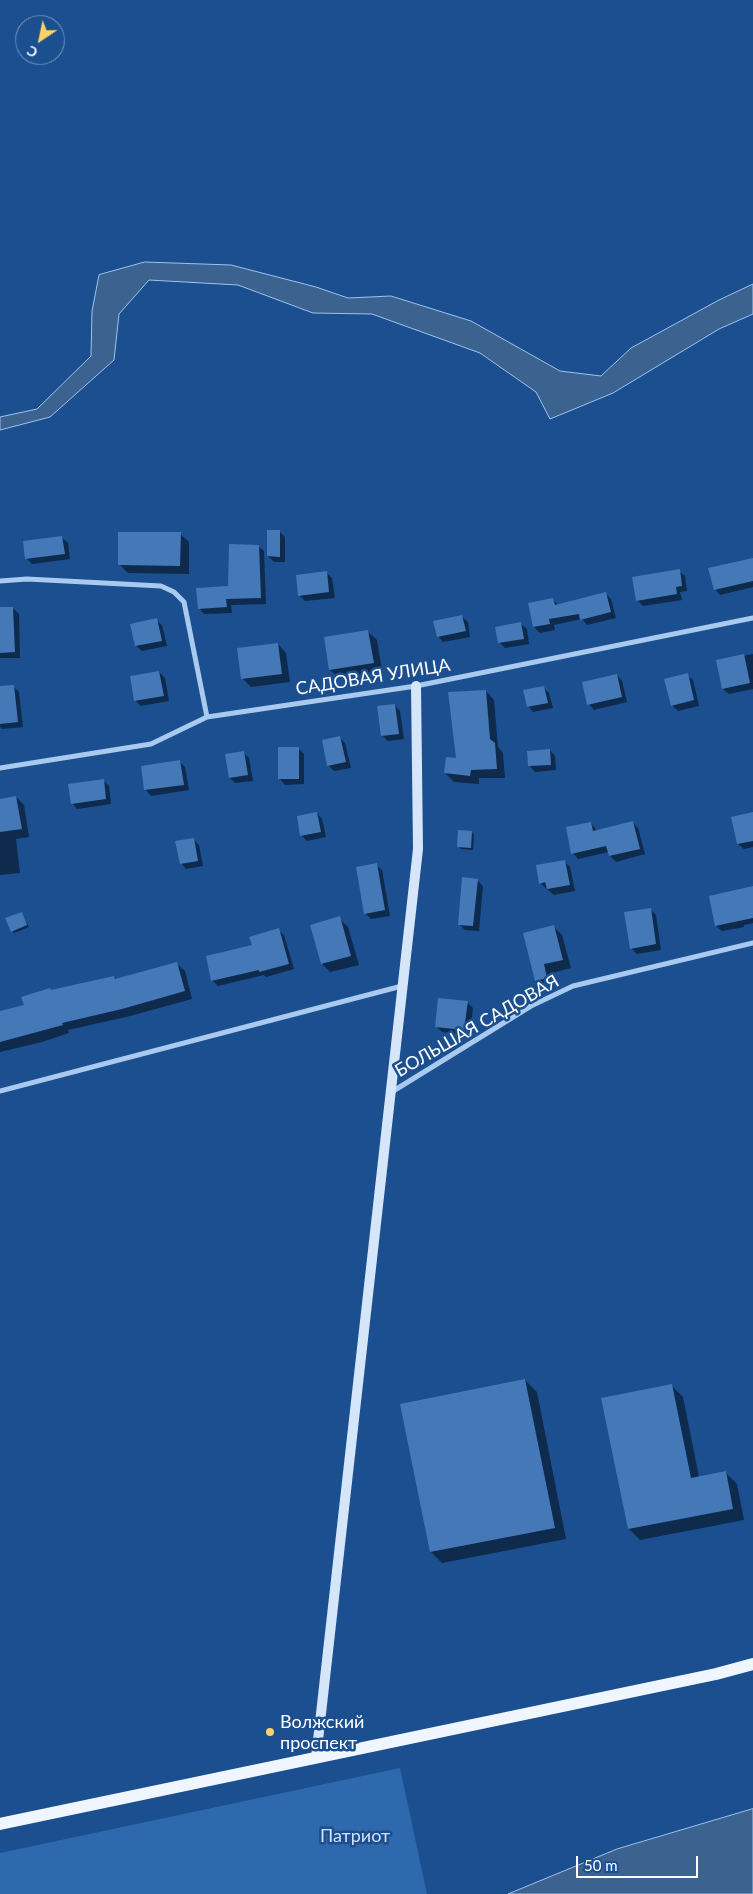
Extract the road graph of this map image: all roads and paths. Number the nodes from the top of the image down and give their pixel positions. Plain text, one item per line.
1 (0, 581) edge
2 (753, 618) edge
3 (416, 686) junction
4 (207, 717) junction
5 (0, 768) edge
6 (753, 943) edge
7 (402, 986) junction
8 (0, 1091) edge
9 (390, 1093) junction
10 (753, 1664) edge
11 (316, 1758) junction
12 (0, 1824) edge

1 - 4 street
2 - 3 street, САДОВАЯ УЛИЦА
3 - 4 street, САДОВАЯ УЛИЦА
3 - 7 street
4 - 5 street, САДОВАЯ УЛИЦА
6 - 9 street, БОЛЬШАЯ САДОВАЯ
7 - 8 street
7 - 9 street
9 - 11 street
10 - 11 main road
11 - 12 main road

